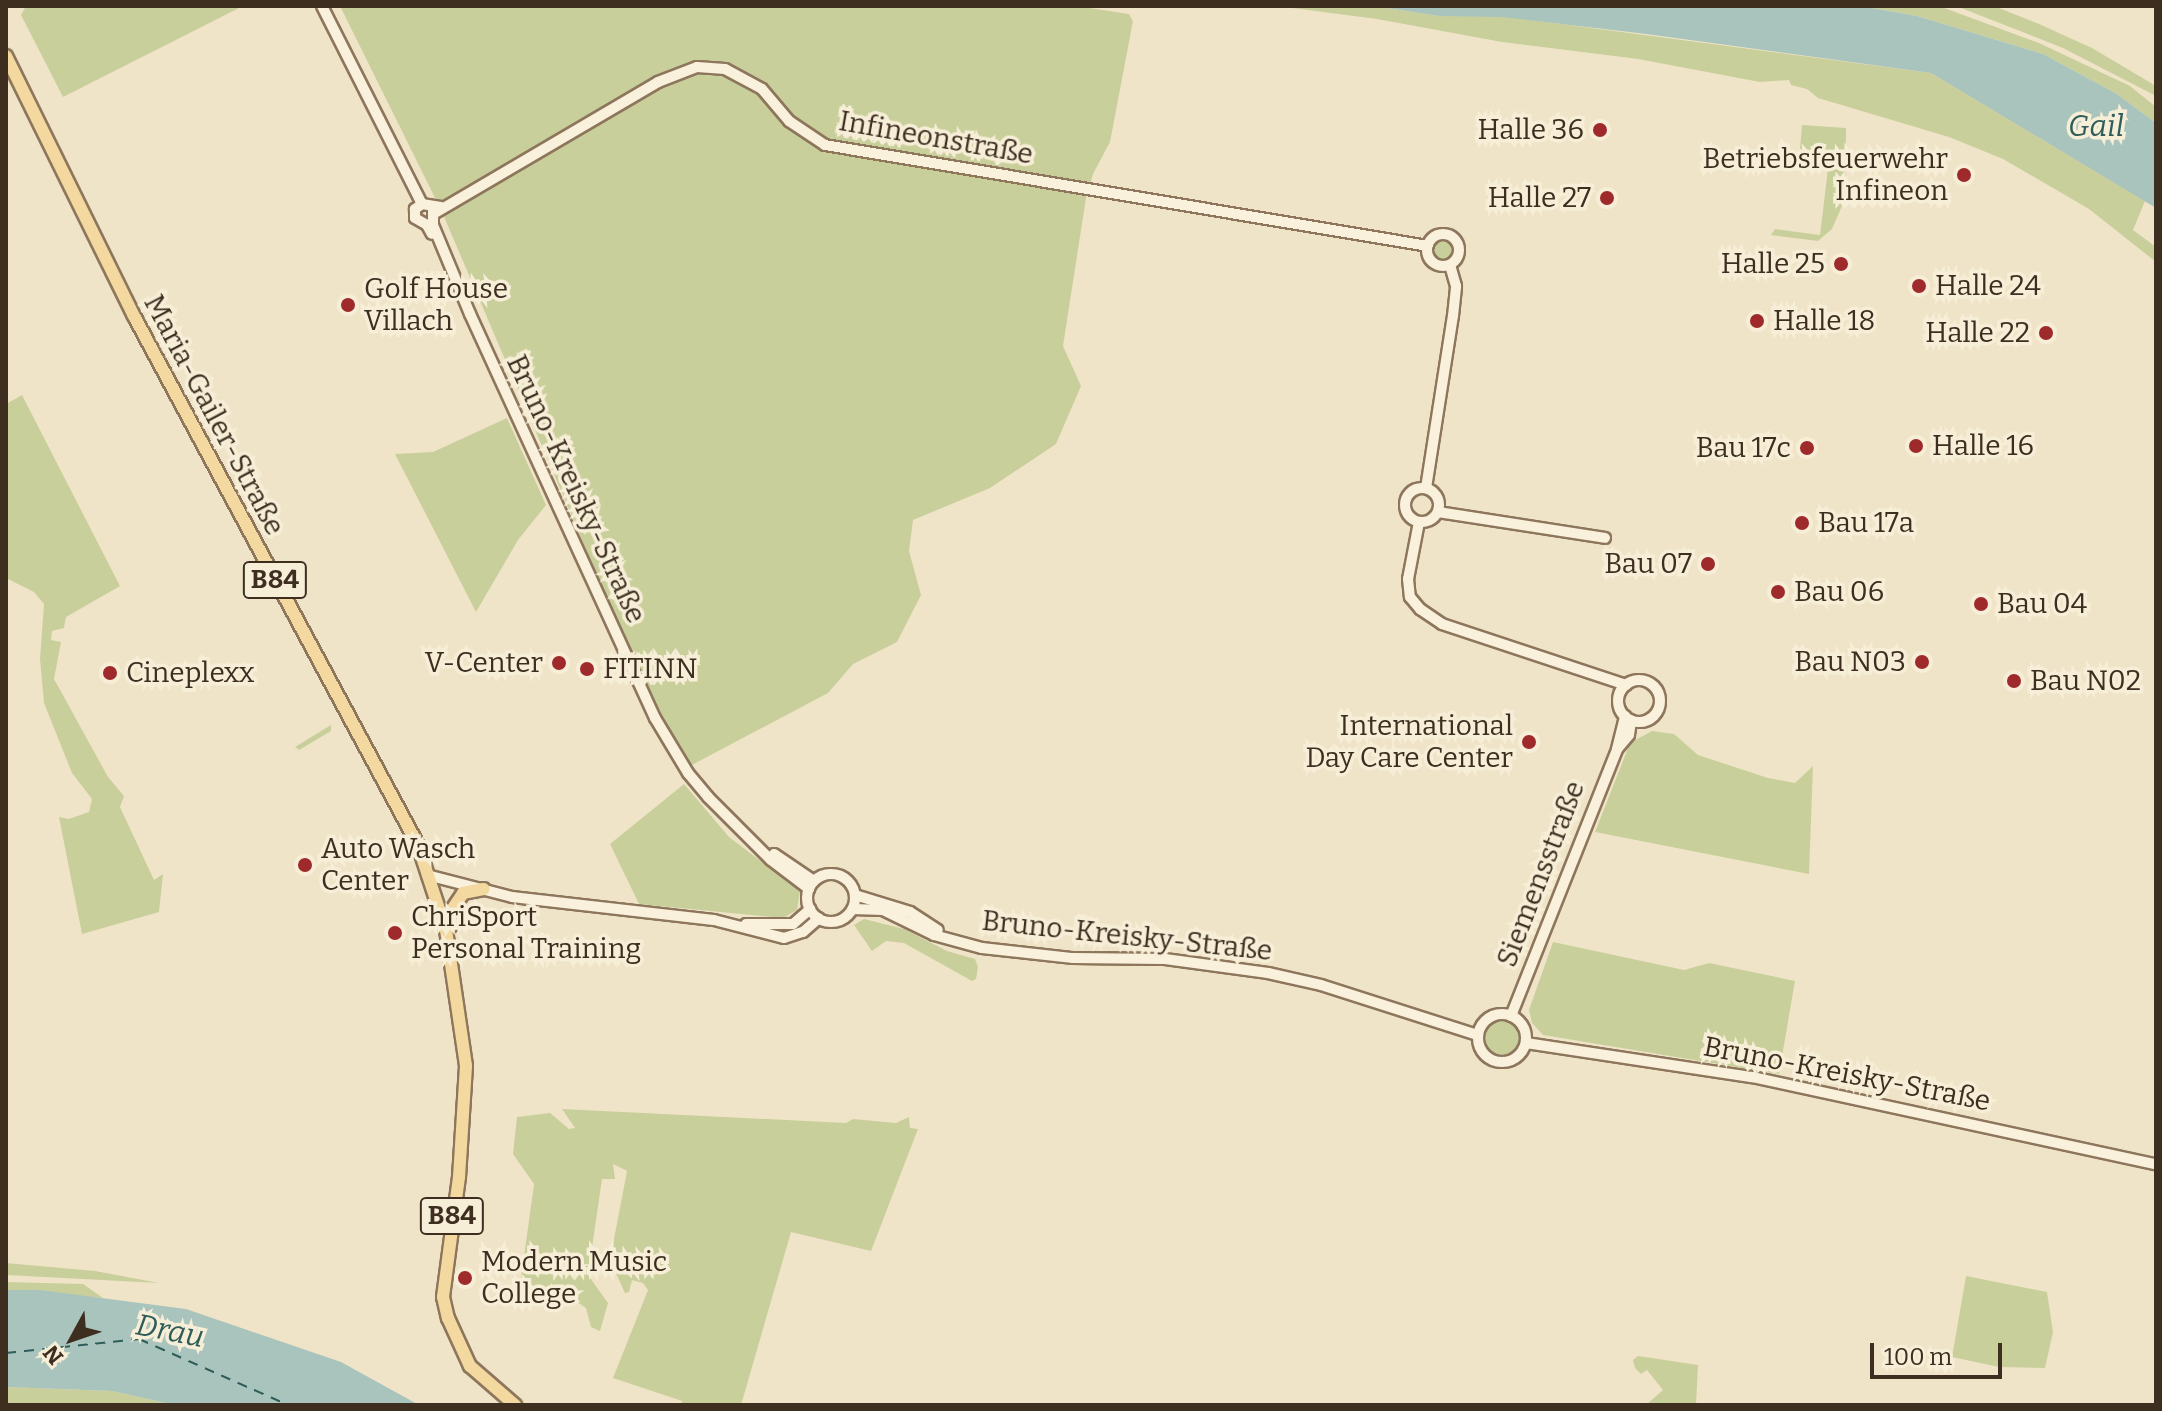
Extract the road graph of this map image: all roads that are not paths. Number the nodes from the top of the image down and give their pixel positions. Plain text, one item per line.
1 (322, 6) edge
2 (7, 57) edge
3 (427, 213) junction
4 (1428, 246) junction
5 (1450, 265) junction
6 (1426, 488) junction
7 (1438, 512) junction
8 (1419, 522) junction
9 (1605, 538) dead end
10 (1623, 689) junction
11 (1628, 718) junction
12 (427, 875) junction
13 (811, 885) junction
14 (484, 889) junction
15 (855, 895) junction
16 (810, 909) junction
17 (853, 909) junction
18 (819, 918) junction
19 (732, 924) junction
20 (955, 941) junction
21 (453, 967) junction
22 (1511, 1016) junction
23 (1478, 1035) junction
24 (1526, 1043) junction
25 (2156, 1164) edge
26 (515, 1405) edge

1 - 3 street, Bruno-Kreisky-Straße
2 - 12 main road, Maria-Gailer-Straße / B84
3 - 4 street, Infineonstraße
3 - 13 street, Bruno-Kreisky-Straße
4 - 5 street
4 - 5 street, Infineonstraße
5 - 6 street, Infineonstraße
6 - 7 street
6 - 8 street, Infineonstraße
7 - 8 street
7 - 9 street
8 - 10 street, Infineonstraße
10 - 11 street
10 - 11 street
11 - 22 street, Siemensstraße
12 - 14 street, Bruno-Kreisky-Straße
12 - 21 main road, Maria-Gailer-Straße / B84
13 - 15 street, Bruno-Kreisky-Straße
13 - 16 street
14 - 19 street, Bruno-Kreisky-Straße
14 - 21 main road
15 - 17 street
15 - 20 street, Bruno-Kreisky-Straße
16 - 18 street
16 - 19 street, Bruno-Kreisky-Straße
17 - 18 street, Bruno-Kreisky-Straße
17 - 20 street, Bruno-Kreisky-Straße
18 - 19 street, Bruno-Kreisky-Straße
20 - 23 street, Bruno-Kreisky-Straße
21 - 26 main road, Maria-Gailer-Straße / B84
22 - 23 street
22 - 24 street
23 - 24 street, Bruno-Kreisky-Straße
24 - 25 street, Bruno-Kreisky-Straße

